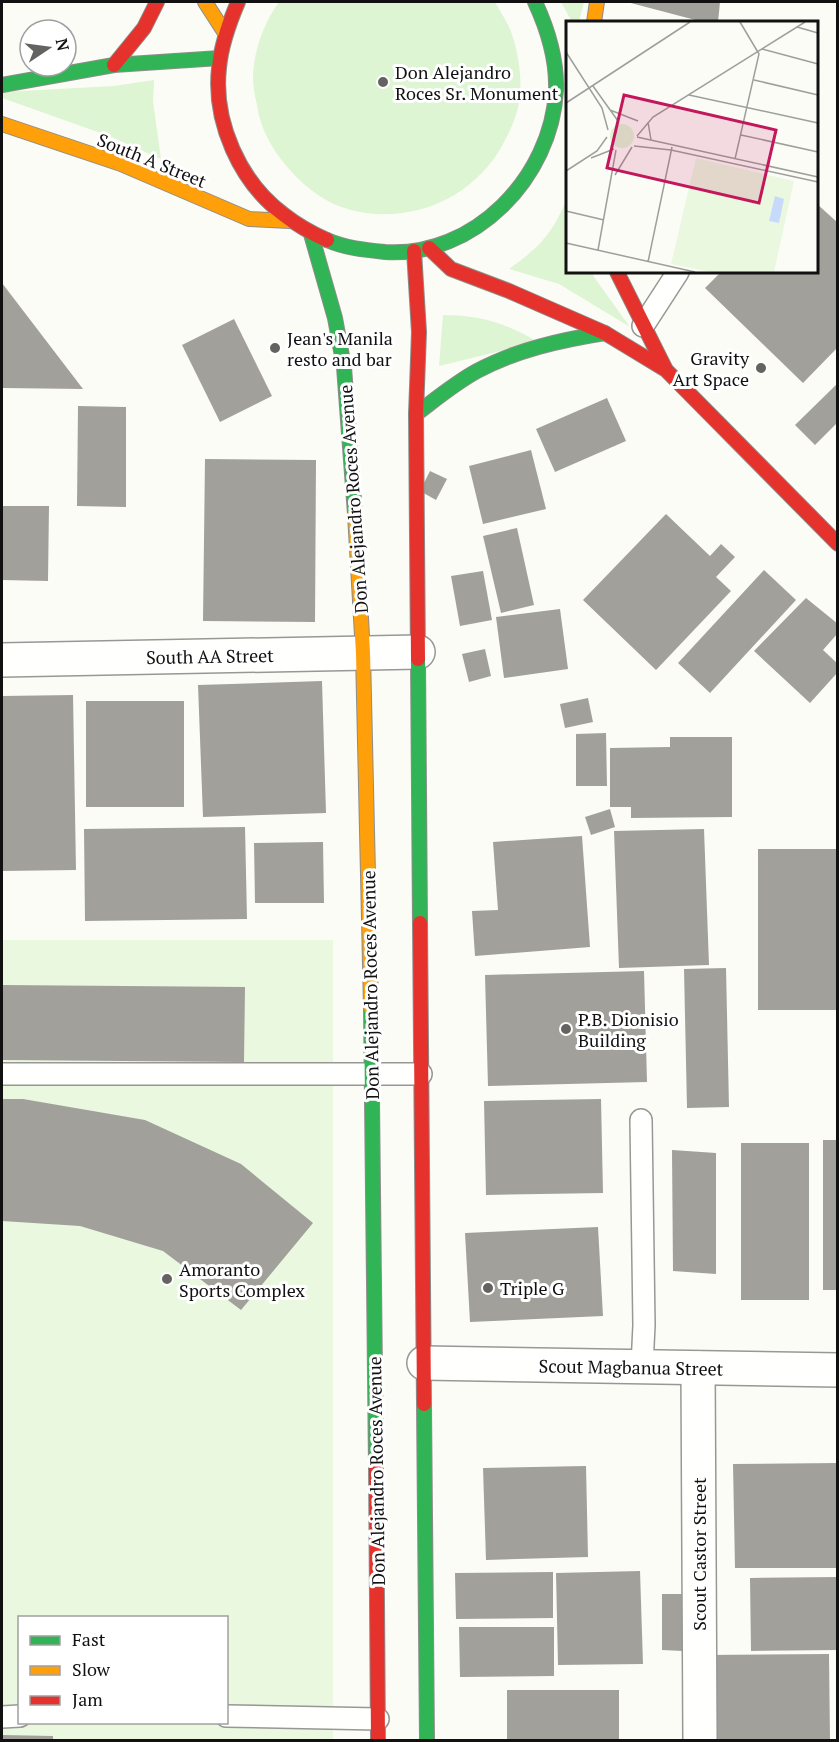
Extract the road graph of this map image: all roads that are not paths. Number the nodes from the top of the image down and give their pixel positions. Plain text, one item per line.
1 (157, 2) edge
2 (205, 2) edge
3 (238, 2) edge
4 (597, 2) edge
5 (538, 4) edge
6 (594, 21) edge
7 (225, 33) junction
8 (220, 58) junction
9 (114, 64) junction
10 (2, 85) edge
11 (554, 108) junction
12 (2, 124) edge
13 (563, 136) dead end
14 (290, 221) junction
15 (311, 234) junction
16 (429, 248) junction
17 (414, 251) junction
18 (617, 273) edge
19 (677, 273) edge
20 (643, 326) junction
21 (605, 333) junction
22 (666, 370) junction
23 (416, 414) junction
24 (837, 544) edge
25 (363, 652) junction
26 (418, 652) junction
27 (2, 660) edge
28 (2, 1074) edge
29 (372, 1074) junction
30 (421, 1074) junction
31 (641, 1120) dead end
32 (424, 1363) junction
33 (642, 1366) junction
34 (698, 1368) junction
35 (837, 1370) edge
36 (18, 1716) edge
37 (228, 1716) edge
38 (2, 1717) edge
39 (378, 1719) junction
40 (378, 1740) edge
41 (427, 1740) edge
42 (700, 1740) edge

1 - 9 main road
2 - 7 main road
3 - 7 main road
4 - 6 main road
5 - 11 main road
7 - 8 main road
8 - 9 main road
8 - 14 main road
9 - 10 main road
11 - 13 main road
11 - 16 main road
12 - 14 main road, South A Street
14 - 15 main road
15 - 17 main road
15 - 25 main road, Don Alejandro Roces Avenue
16 - 17 main road
16 - 21 main road
17 - 23 main road
18 - 20 main road
19 - 20 lane
20 - 22 main road
21 - 22 main road
21 - 23 main road
22 - 24 main road
23 - 26 main road
25 - 26 street, South AA Street
25 - 27 street, South AA Street
25 - 29 main road, Don Alejandro Roces Avenue
26 - 30 main road
28 - 29 lane
29 - 30 lane
29 - 39 main road, Don Alejandro Roces Avenue
30 - 32 main road
31 - 33 lane
32 - 33 street, Scout Magbanua Street
32 - 41 main road
33 - 34 street, Scout Magbanua Street
34 - 35 street, Scout Magbanua Street
34 - 42 street, Scout Castor Street
36 - 38 lane
37 - 39 lane
39 - 40 main road, Don Alejandro Roces Avenue

